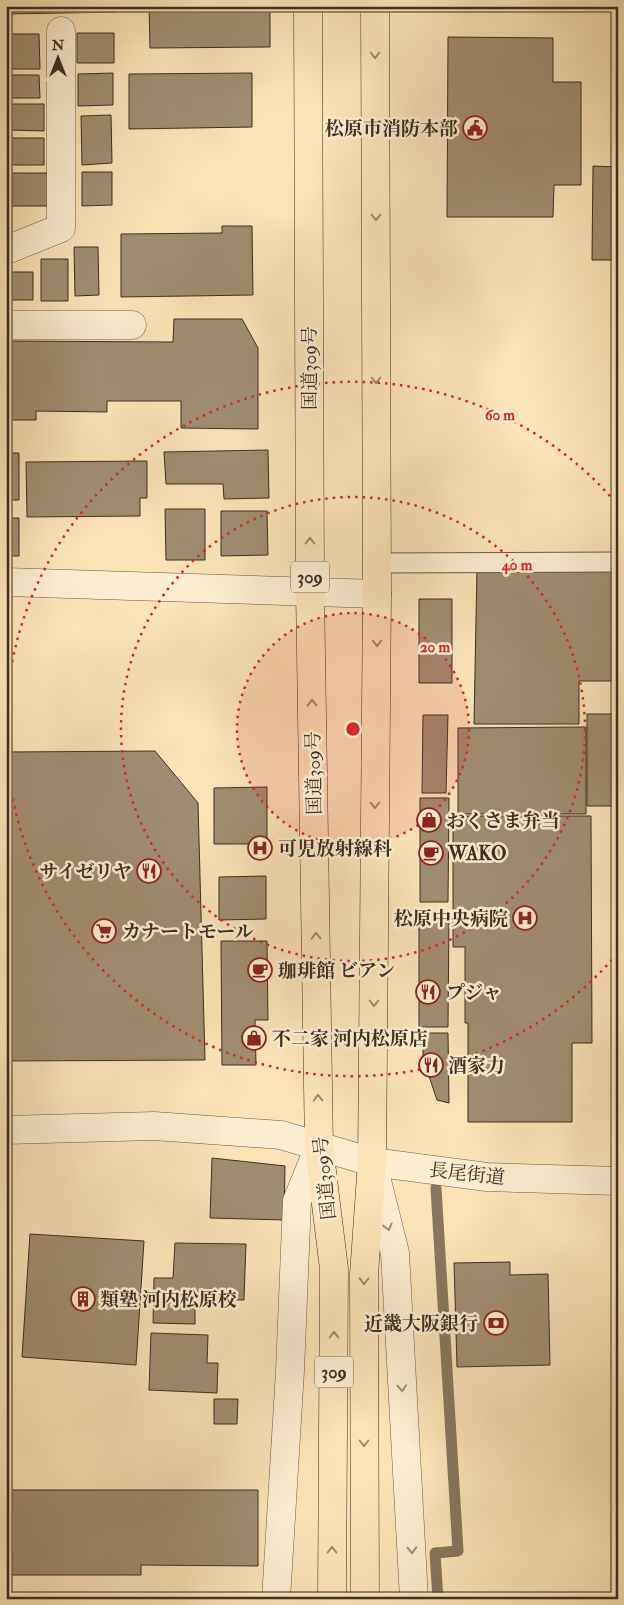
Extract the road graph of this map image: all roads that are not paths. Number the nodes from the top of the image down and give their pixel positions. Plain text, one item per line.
1 (308, 6) edge
2 (375, 6) edge
3 (61, 31) dead end
4 (6, 249) edge
5 (6, 325) edge
6 (132, 325) dead end
7 (618, 562) edge
8 (377, 563) junction
9 (6, 582) edge
10 (310, 591) junction
11 (377, 594) junction
12 (6, 1130) edge
13 (319, 1147) junction
14 (372, 1162) junction
15 (618, 1181) edge
16 (276, 1599) edge
17 (332, 1599) edge
18 (365, 1599) edge
19 (414, 1599) edge

10 -> 1 highway, 国道309号 / 309
2 -> 8 highway, 309
3 - 4 street
5 - 6 street
7 - 8 lane
8 - 11 highway, 309
9 - 10 street
10 - 11 street
13 -> 10 highway, 国道309号 / 309
11 -> 14 highway, 309
12 - 13 street, 長尾街道
13 - 14 street, 長尾街道
13 - 16 street
17 -> 13 highway, 国道309号 / 309
14 - 15 street, 長尾街道
14 -> 18 highway, 309
14 -> 19 street

